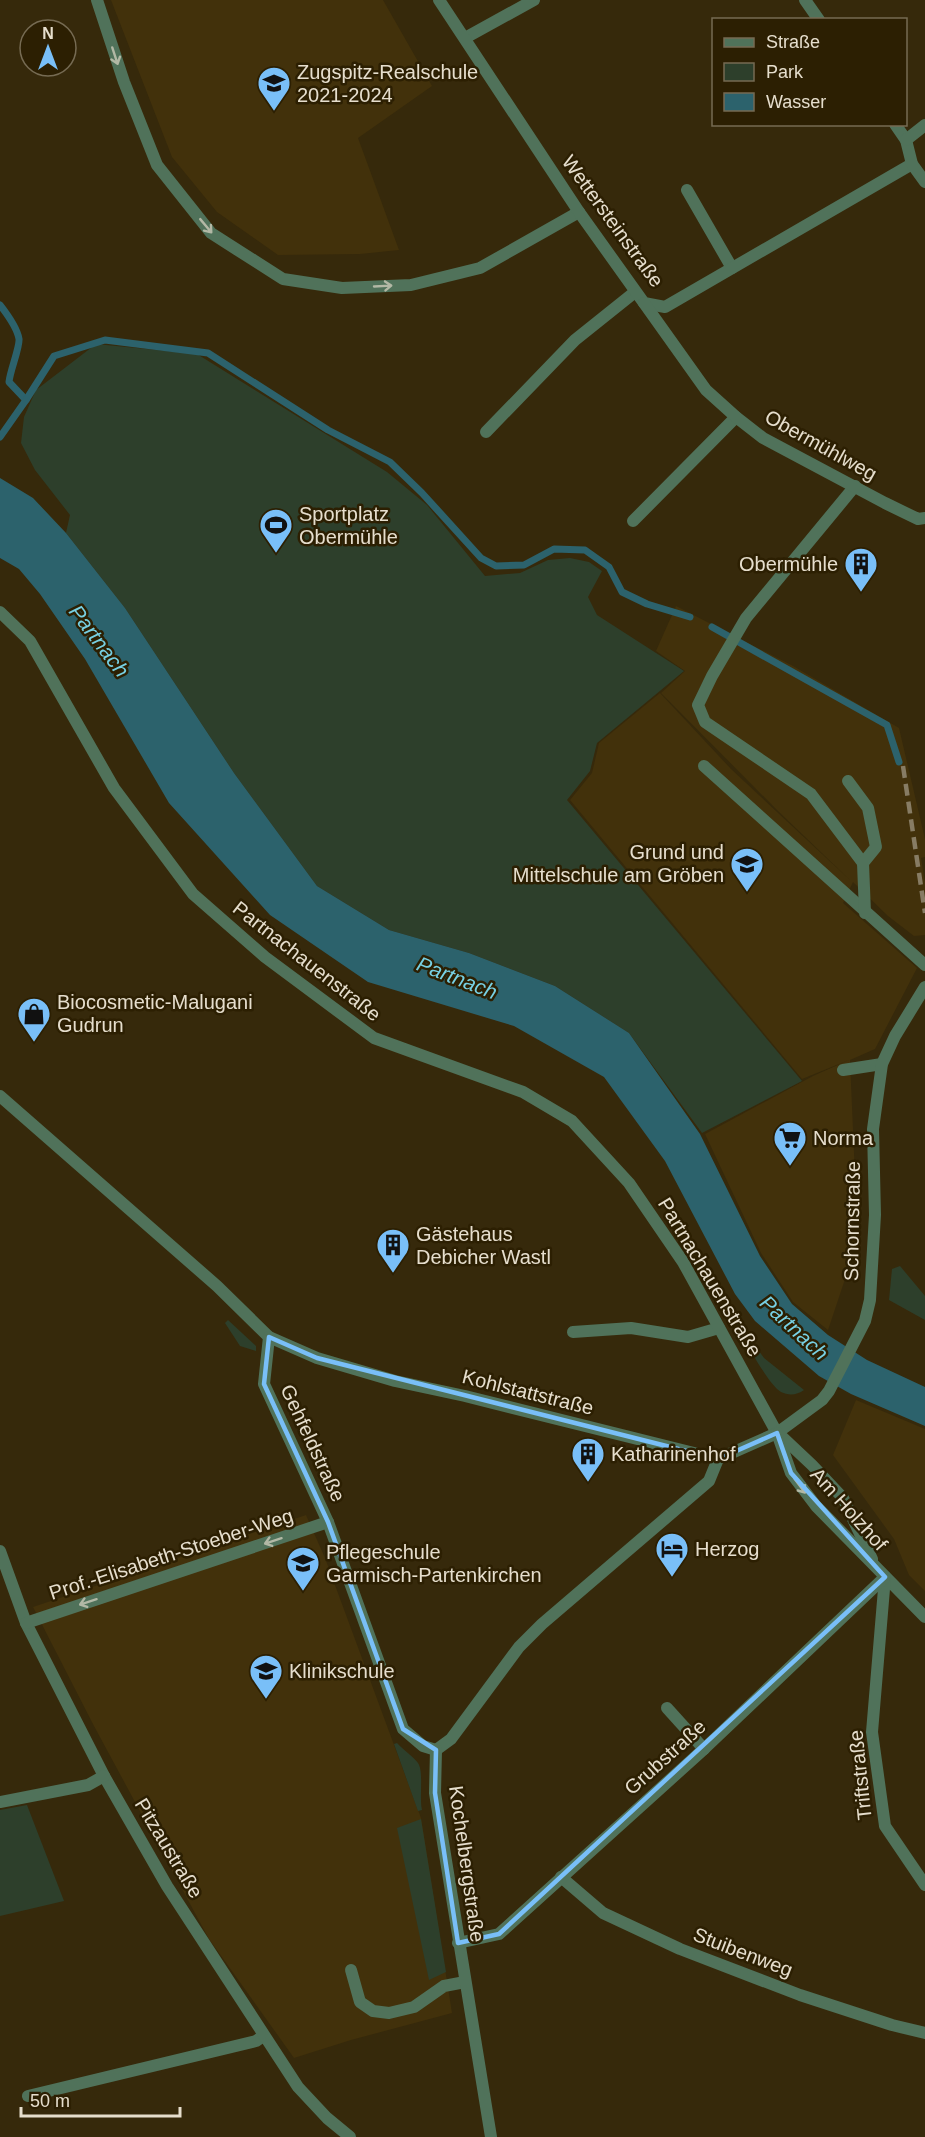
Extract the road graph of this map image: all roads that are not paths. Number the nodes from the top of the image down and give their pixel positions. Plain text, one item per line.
1 (97, 0) edge
2 (439, 0) edge
3 (534, 0) edge
4 (805, 0) edge
5 (818, 18) edge
6 (465, 38) junction
7 (925, 125) edge
8 (896, 126) edge
9 (906, 140) junction
10 (912, 164) junction
11 (925, 182) edge
12 (687, 190) dead end
13 (579, 212) junction
14 (732, 268) junction
15 (635, 292) junction
16 (644, 303) junction
17 (736, 417) junction
18 (486, 432) dead end
19 (855, 486) junction
20 (925, 518) edge
21 (633, 521) dead end
22 (0, 612) edge
23 (704, 766) dead end
24 (848, 781) dead end
25 (863, 863) junction
26 (865, 913) junction
27 (925, 965) edge
28 (925, 987) edge
29 (882, 1064) junction
30 (843, 1070) dead end
31 (0, 1096) edge
32 (719, 1328) junction
33 (573, 1332) dead end
34 (269, 1337) junction
35 (777, 1432) junction
36 (718, 1459) junction
37 (328, 1522) junction
38 (0, 1551) edge
39 (881, 1573) junction
40 (925, 1617) edge
41 (26, 1623) junction
42 (667, 1708) dead end
43 (704, 1749) junction
44 (436, 1750) junction
45 (104, 1776) junction
46 (0, 1802) edge
47 (561, 1877) junction
48 (925, 1886) edge
49 (458, 1943) junction
50 (351, 1970) dead end
51 (465, 1982) junction
52 (925, 2033) edge
53 (263, 2036) junction
54 (28, 2096) dead end
55 (350, 2137) edge
56 (490, 2137) edge

1 -> 13 street
2 - 6 street, Wettersteinstraße
3 - 6 street
4 - 5 street
6 - 13 street, Wettersteinstraße
7 - 9 street
8 - 9 street
9 - 10 street
10 - 11 street
10 - 14 street, Wettersteinstraße
12 - 14 street
13 - 15 street, Wettersteinstraße
14 - 16 street, Wettersteinstraße
15 - 16 street, Wettersteinstraße
15 - 18 street
16 - 17 street, Obermühlweg
17 - 19 street, Obermühlweg
17 - 21 street
19 - 20 street, Obermühlweg
19 - 25 street
22 - 32 street, Partnachauenstraße
23 - 26 street
24 - 25 street
25 - 26 street
26 - 27 street
28 - 29 street, Schornstraße
29 - 30 street
29 - 35 street, Schornstraße
31 - 34 street
32 - 33 street
32 - 35 street, Partnachauenstraße
34 - 36 street, Kohlstattstraße
34 - 37 street, Gehfeldstraße
35 - 36 street
35 - 39 street, Am Holzhof
35 -> 39 street, Am Holzhof
36 - 44 street
37 -> 41 street, Prof.-Elisabeth-Stoeber-Weg
37 - 44 street, Gehfeldstraße
38 - 41 street, Pitzaustraße
39 - 40 street
39 - 43 street, Grubstraße
39 - 48 street, Triftstraße
41 - 45 street, Pitzaustraße
42 - 43 street
43 - 47 street, Grubstraße
44 - 49 street, Kochelbergstraße
45 - 46 street
45 - 53 street, Pitzaustraße
47 - 49 street, Grubstraße
47 - 52 street, Stuibenweg
49 - 51 street, Kochelbergstraße
50 - 51 street
51 - 56 street, Kochelbergstraße
53 - 54 street
53 - 55 street, Pitzaustraße

